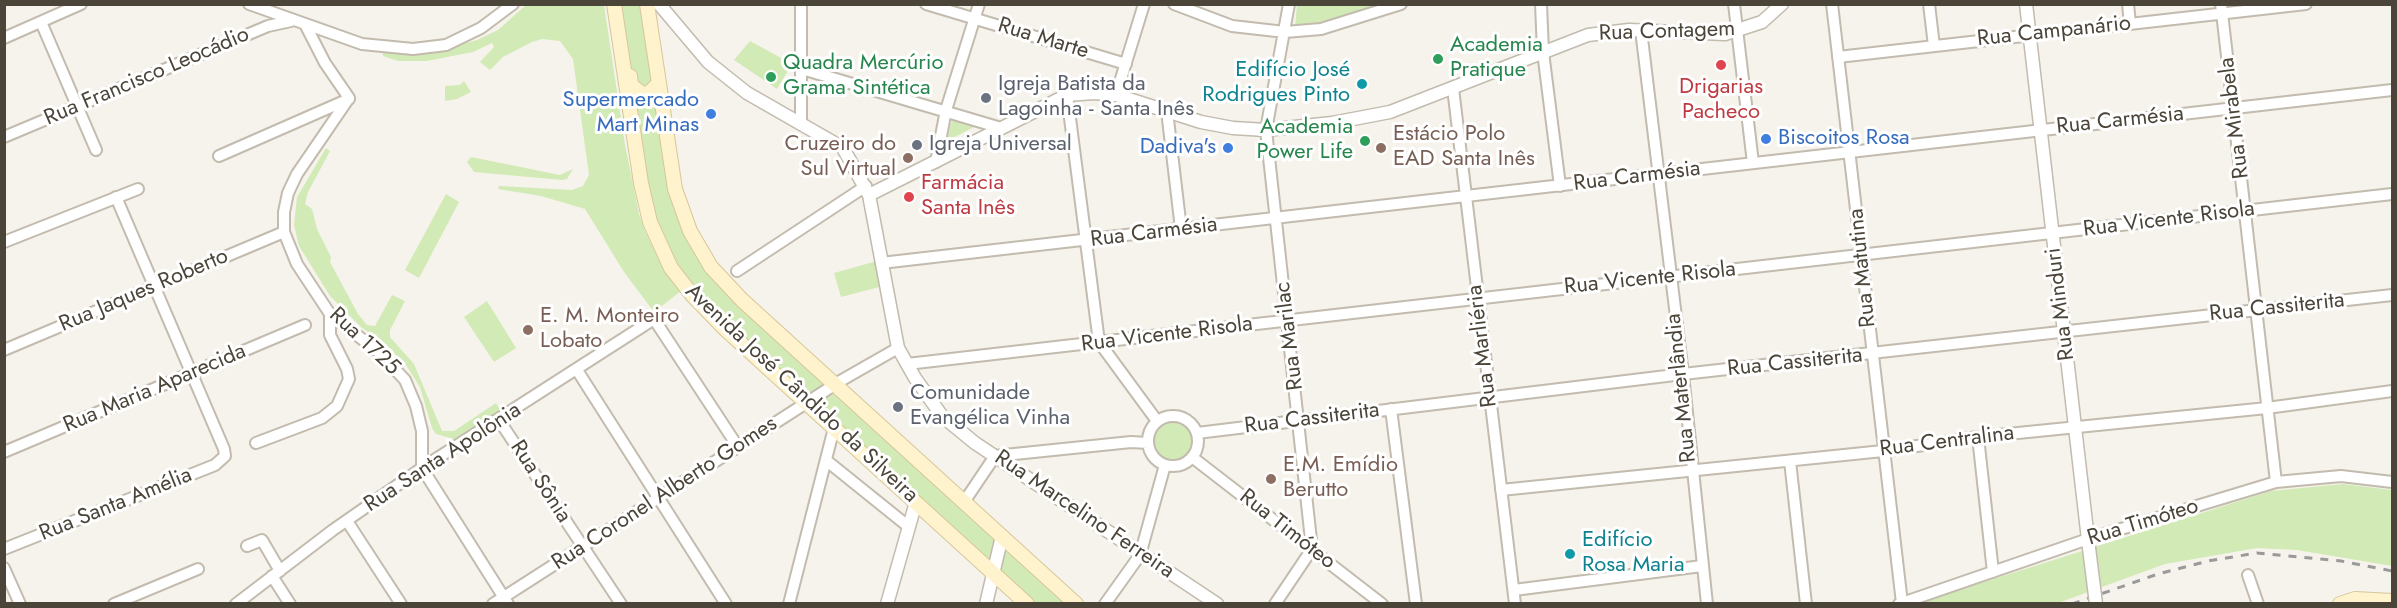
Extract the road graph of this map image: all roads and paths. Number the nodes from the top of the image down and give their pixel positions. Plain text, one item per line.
1 (81, 4) edge
2 (249, 4) edge
3 (513, 4) edge
4 (614, 4) edge
5 (647, 4) edge
6 (659, 4) edge
7 (801, 4) edge
8 (926, 4) edge
9 (979, 4) edge
10 (1144, 4) edge
11 (1174, 4) edge
12 (1289, 4) edge
13 (1401, 4) edge
14 (1541, 4) edge
15 (1734, 4) edge
16 (1782, 4) edge
17 (1833, 4) edge
18 (1929, 4) edge
19 (2026, 4) edge
20 (2128, 4) edge
21 (2306, 4) edge
22 (266, 8) edge
23 (2221, 9) edge
24 (975, 19) junction
25 (291, 21) junction
26 (41, 22) junction
27 (2130, 24) junction
28 (306, 26) junction
29 (1641, 30) junction
30 (1285, 32) junction
31 (1739, 32) junction
32 (2030, 35) junction
33 (4, 38) edge
34 (619, 44) junction
35 (1934, 46) junction
36 (1543, 51) junction
37 (1838, 57) junction
38 (1126, 64) junction
39 (802, 69) junction
40 (658, 84) junction
41 (1453, 87) junction
42 (2392, 90) edge
43 (1067, 95) junction
44 (1116, 95) junction
45 (349, 99) junction
46 (77, 106) junction
47 (2234, 108) junction
48 (946, 110) junction
49 (1167, 111) junction
50 (801, 124) junction
51 (1001, 128) junction
52 (1266, 130) junction
53 (2039, 130) junction
54 (4, 137) edge
55 (96, 150) dead end
56 (1852, 152) junction
57 (219, 156) dead end
58 (936, 162) junction
59 (1753, 163) junction
60 (1656, 174) junction
61 (1560, 186) junction
62 (138, 189) dead end
63 (868, 191) junction
64 (2392, 194) edge
65 (116, 196) junction
66 (1464, 196) junction
67 (2246, 211) junction
68 (1276, 218) junction
69 (1181, 229) junction
70 (284, 232) junction
71 (2052, 233) junction
72 (1086, 241) junction
73 (4, 242) edge
74 (1861, 256) junction
75 (881, 263) junction
76 (737, 271) dead end
77 (1669, 278) junction
78 (154, 286) junction
79 (2392, 295) edge
80 (1477, 299) junction
81 (2256, 310) junction
82 (330, 314) junction
83 (1288, 321) junction
84 (305, 325) dead end
85 (2064, 332) junction
86 (1099, 342) junction
87 (898, 348) junction
88 (4, 350) edge
89 (1872, 355) junction
90 (907, 364) junction
91 (577, 370) junction
92 (192, 373) junction
93 (1683, 374) junction
94 (835, 385) junction
95 (2392, 391) edge
96 (1488, 398) junction
97 (807, 403) junction
98 (2267, 408) junction
99 (1391, 409) junction
100 (500, 420) junction
101 (1299, 421) junction
102 (1157, 422) junction
103 (834, 428) junction
104 (2075, 428) junction
105 (1197, 433) junction
106 (1978, 437) junction
107 (256, 443) dead end
108 (1148, 443) junction
109 (738, 447) junction
110 (1883, 451) junction
111 (4, 452) edge
112 (995, 456) junction
113 (1192, 457) junction
114 (827, 461) junction
115 (1791, 461) junction
116 (1165, 465) junction
117 (422, 468) junction
118 (1692, 470) junction
119 (2276, 482) junction
120 (2392, 482) edge
121 (1501, 490) junction
122 (658, 497) junction
123 (916, 502) junction
124 (964, 502) junction
125 (347, 521) junction
126 (909, 526) junction
127 (1002, 536) junction
128 (2088, 543) junction
129 (247, 546) dead end
130 (583, 546) junction
131 (4, 549) edge
132 (1312, 549) junction
133 (1140, 555) junction
134 (1702, 566) junction
135 (4, 568) edge
136 (198, 569) dead end
137 (993, 572) junction
138 (1993, 572) junction
139 (276, 574) junction
140 (2248, 575) dead end
141 (1514, 590) junction
142 (506, 600) edge
143 (2392, 601) edge
144 (20, 603) edge
145 (114, 603) edge
146 (236, 603) edge
147 (290, 603) edge
148 (401, 603) edge
149 (493, 603) edge
150 (621, 603) edge
151 (726, 603) edge
152 (789, 603) edge
153 (887, 603) edge
154 (986, 603) edge
155 (1027, 603) edge
156 (1076, 603) edge
157 (1105, 603) edge
158 (1217, 603) edge
159 (1275, 603) edge
160 (1382, 603) edge
161 (1416, 603) edge
162 (1515, 603) edge
163 (1707, 603) edge
164 (1806, 603) edge
165 (1900, 603) edge
166 (2096, 603) edge
167 (2258, 603) edge
168 (2340, 603) edge

1 - 26 street
2 - 22 street
3 - 28 street
4 - 34 main road, Avenida José Cândido da Silveira
5 - 40 main road, Avenida José Cândido da Silveira
6 - 50 street, Rua Marcelino Ferreira
7 - 39 street
8 - 24 street, Rua Marte
9 - 24 street
10 - 38 street
11 - 30 street
12 - 30 street, Rua Marilac
13 - 30 street
14 - 36 street
15 - 31 street
16 - 31 street, Rua Contagem
17 - 37 street, Rua Matutina
18 - 35 street
19 - 32 street, Rua Minduri
20 - 27 street
21 - 23 street, Rua Campanário
22 - 25 street
23 - 27 street, Rua Campanário
23 - 47 street, Rua Mirabela
24 - 38 street, Rua Marte
24 - 48 street
25 - 28 street
25 - 46 street, Rua Francisco Leocádio
26 - 33 street
26 - 46 street
27 - 32 street, Rua Campanário
28 - 45 street
29 - 31 street, Rua Contagem
29 - 36 street, Rua Contagem
29 - 60 street, Rua Materlândia
30 - 52 street, Rua Marilac
31 - 59 street
32 - 35 street, Rua Campanário
32 - 53 street, Rua Minduri
34 - 40 main road
34 - 97 main road, Avenida José Cândido da Silveira
35 - 37 street, Rua Campanário
36 - 41 street, Rua Contagem
36 - 61 street
37 - 56 street, Rua Matutina
38 - 44 street
39 - 48 street
39 - 50 street
40 - 94 main road, Avenida José Cândido da Silveira
41 - 52 street, Rua Contagem
41 - 66 street, Rua Marliéria
42 - 47 street, Rua Carmésia
43 - 44 street, Rua Contagem
43 - 51 street, Rua Contagem
43 - 72 street
44 - 49 street, Rua Contagem
45 - 57 street
45 - 70 street, Rua 1725
46 - 54 street, Rua Francisco Leocádio
46 - 55 street
47 - 53 street, Rua Carmésia
47 - 67 street, Rua Mirabela
48 - 51 street
48 - 58 street
49 - 52 street, Rua Contagem
49 - 69 street
50 - 63 street, Rua Marcelino Ferreira
51 - 58 street, Rua Contagem
52 - 68 street, Rua Marilac
53 - 56 street, Rua Carmésia
53 - 71 street, Rua Minduri
56 - 59 street, Rua Carmésia
56 - 74 street, Rua Matutina
58 - 63 street, Rua Contagem
59 - 60 street, Rua Carmésia
60 - 61 street, Rua Carmésia
60 - 77 street, Rua Materlândia
61 - 66 street, Rua Carmésia
62 - 65 street
63 - 75 street, Rua Marcelino Ferreira
63 - 76 street
64 - 67 street, Rua Vicente Risola
65 - 73 street
65 - 78 street
66 - 68 street, Rua Carmésia
66 - 80 street, Rua Marliéria
67 - 71 street, Rua Vicente Risola
67 - 81 street, Rua Mirabela
68 - 69 street, Rua Carmésia
68 - 83 street, Rua Marilac
69 - 72 street, Rua Carmésia
70 - 78 street, Rua Jaques Roberto
70 - 82 street, Rua 1725
71 - 74 street, Rua Vicente Risola
71 - 85 street, Rua Minduri
72 - 75 street, Rua Carmésia
72 - 86 street
74 - 77 street, Rua Vicente Risola
74 - 89 street, Rua Matutina
75 - 87 street, Rua Marcelino Ferreira
77 - 80 street, Rua Vicente Risola
77 - 93 street, Rua Materlândia
78 - 88 street, Rua Jaques Roberto
78 - 92 street
79 - 81 street, Rua Cassiterita
80 - 83 street, Rua Vicente Risola
80 - 96 street, Rua Marliéria
81 - 85 street, Rua Cassiterita
81 - 98 street, Rua Mirabela
82 - 107 street
82 - 117 street, Rua 1725
83 - 86 street, Rua Vicente Risola
83 - 101 street, Rua Marilac
84 - 92 street, Rua Maria Aparecida
85 - 89 street, Rua Cassiterita
85 - 104 street, Rua Minduri
86 - 90 street, Rua Vicente Risola
86 - 102 street
87 - 90 street, Rua Marcelino Ferreira
87 - 94 street, Rua Coronel Alberto Gomes
89 - 93 street, Rua Cassiterita
89 - 110 street, Rua Matutina
90 - 112 street, Rua Marcelino Ferreira
91 - 100 street, Rua Santa Apolônia
91 - 109 street, Rua Santa Apolônia
91 - 122 street
92 - 111 street, Rua Maria Aparecida
92 - 131 street, Rua Santa Amélia
93 - 96 street, Rua Cassiterita
93 - 118 street, Rua Materlândia
94 - 97 street, Rua Coronel Alberto Gomes
94 - 124 main road, Avenida José Cândido da Silveira
95 - 98 street, Rua Centralina
96 - 99 street, Rua Cassiterita
96 - 121 street, Rua Marliéria
97 - 103 main road, Avenida José Cândido da Silveira
97 - 109 street, Rua Coronel Alberto Gomes
98 - 104 street, Rua Centralina
98 - 119 street, Rua Mirabela
99 - 101 street, Rua Cassiterita
99 - 161 street
100 - 117 street, Rua Santa Apolônia
100 - 130 street, Rua Sônia
101 - 105 street, Rua Cassiterita
101 - 132 street, Rua Marilac
102 - 105 street
102 - 108 street
103 - 114 street
103 - 123 main road, Avenida José Cândido da Silveira
104 - 106 street, Rua Centralina
104 - 128 street, Rua Minduri
105 - 113 street
106 - 110 street, Rua Centralina
106 - 138 street
108 - 112 street
108 - 116 street
109 - 122 street, Rua Coronel Alberto Gomes
110 - 115 street, Rua Centralina
110 - 165 street, Rua Matutina
112 - 124 street
112 - 133 street, Rua Marcelino Ferreira
113 - 116 street
113 - 132 street, Rua Timóteo
114 - 126 street
114 - 152 street
115 - 118 street, Rua Centralina
115 - 164 street
116 - 133 street
117 - 125 street, Rua Santa Apolônia
117 - 142 street
118 - 121 street, Rua Centralina
118 - 134 street, Rua Materlândia
119 - 120 street, Rua Timóteo
119 - 128 street, Rua Timóteo
121 - 141 street, Rua Marliéria
122 - 130 street, Rua Coronel Alberto Gomes
122 - 151 street
123 - 126 street
123 - 137 main road, Avenida José Cândido da Silveira
124 - 127 main road, Avenida José Cândido da Silveira
125 - 139 street, Rua Santa Apolônia
125 - 148 street
126 - 153 street
127 - 137 street
127 - 156 main road, Avenida José Cândido da Silveira
128 - 138 street, Rua Timóteo
128 - 166 street, Rua Minduri, bridge
129 - 139 street
130 - 142 street, Rua Coronel Alberto Gomes
130 - 150 street, Rua Sônia
132 - 159 street
132 - 160 street, Rua Timóteo
133 - 157 street
133 - 158 street, Rua Marcelino Ferreira
134 - 141 street
134 - 163 street, Rua Materlândia
135 - 144 street
136 - 145 street
137 - 154 street
137 - 155 main road, Avenida José Cândido da Silveira
138 - 165 street, Rua Timóteo
139 - 146 street, Rua Santa Apolônia
139 - 147 street
140 - 167 street
141 - 162 street, Rua Marliéria
142 - 149 street, Rua Coronel Alberto Gomes
143 - 168 main road

